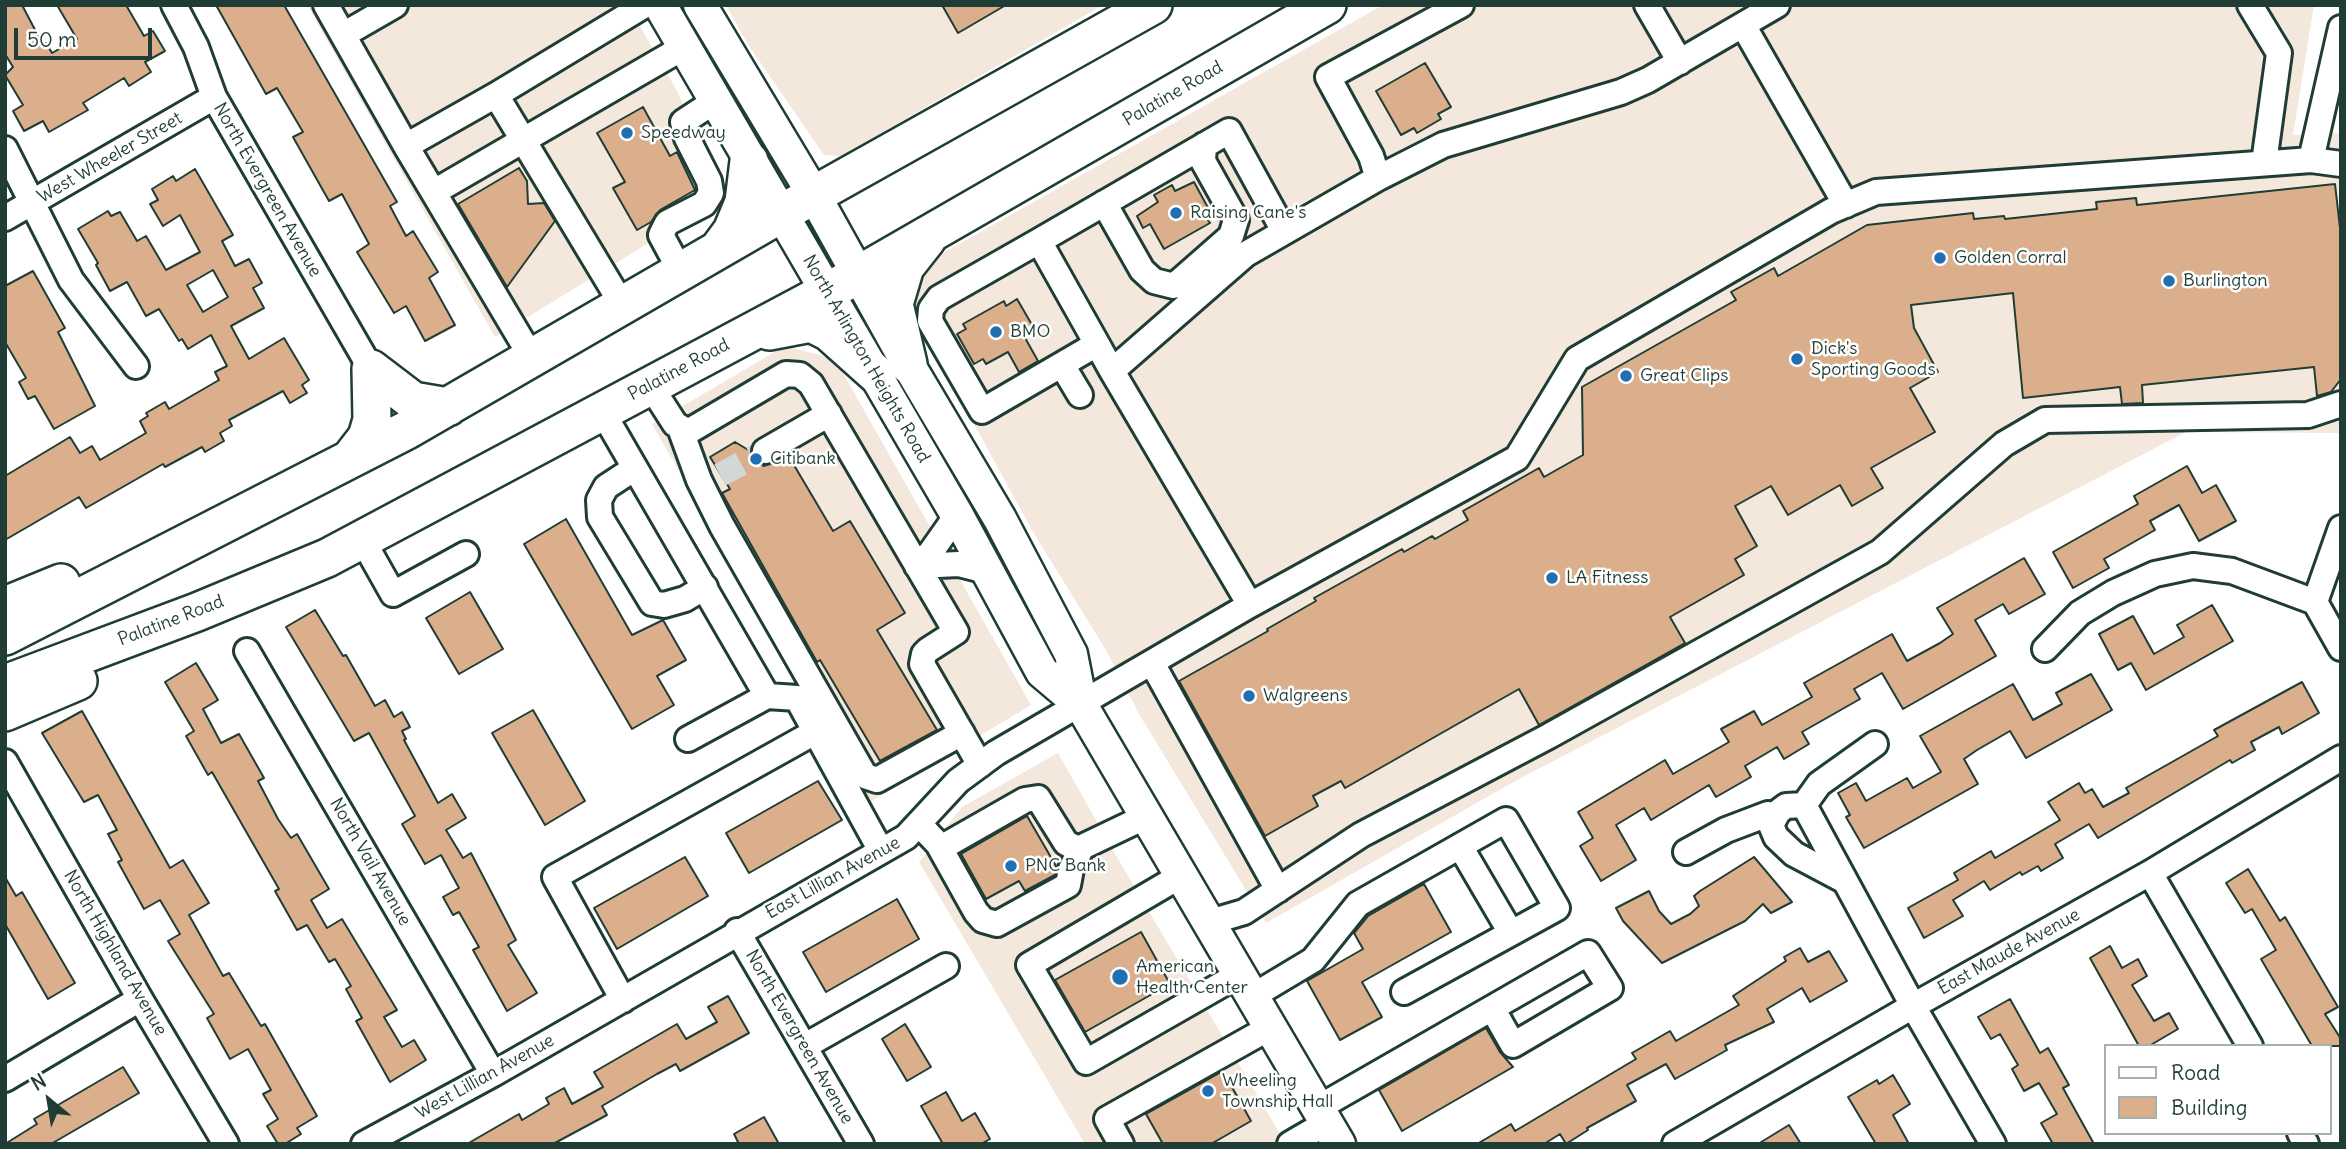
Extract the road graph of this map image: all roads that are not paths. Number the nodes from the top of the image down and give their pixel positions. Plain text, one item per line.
1 (174, 5) edge
2 (326, 5) edge
3 (395, 5) edge
4 (645, 5) edge
5 (660, 5) edge
6 (700, 5) edge
7 (1153, 5) edge
8 (1327, 5) edge
9 (1461, 5) edge
10 (1647, 5) edge
11 (1777, 5) edge
12 (2250, 5) edge
13 (1112, 15) edge
14 (1743, 25) junction
15 (2341, 28) edge
16 (343, 35) junction
17 (684, 47) junction
18 (1680, 61) junction
19 (496, 95) junction
20 (214, 97) junction
21 (715, 102) junction
22 (525, 139) junction
23 (1204, 145) junction
24 (406, 146) junction
25 (5, 149) edge
26 (2311, 160) junction
27 (749, 161) junction
28 (1176, 162) junction
29 (2264, 163) junction
30 (2341, 164) edge
31 (1378, 178) junction
32 (434, 192) junction
33 (814, 195) junction
34 (1110, 199) junction
35 (34, 202) junction
36 (1846, 205) junction
37 (782, 214) junction
38 (5, 218) edge
39 (1232, 228) junction
40 (1284, 231) junction
41 (932, 232) junction
42 (1039, 241) junction
43 (717, 251) junction
44 (681, 272) junction
45 (860, 274) junction
46 (1188, 274) junction
47 (827, 292) junction
48 (623, 306) junction
49 (744, 335) junction
50 (1097, 344) junction
51 (532, 358) junction
52 (1062, 365) junction
53 (136, 366) dead end
54 (371, 369) junction
55 (892, 369) junction
56 (1112, 371) junction
57 (650, 385) junction
58 (1080, 396) dead end
59 (2341, 404) edge
60 (448, 407) junction
61 (602, 411) junction
62 (829, 414) junction
63 (680, 428) junction
64 (765, 451) tunnel mouth
65 (350, 459) junction
66 (635, 468) junction
67 (282, 493) junction
68 (957, 515) junction
69 (2341, 528) edge
70 (362, 539) junction
71 (466, 554) dead end
72 (327, 558) junction
73 (918, 566) junction
74 (987, 571) junction
75 (705, 587) junction
76 (2315, 602) junction
77 (1250, 605) junction
78 (5, 606) edge
79 (5, 636) edge
80 (2341, 648) edge
81 (2045, 649) dead end
82 (247, 651) dead end
83 (1152, 663) junction
84 (5, 684) edge
85 (767, 696) junction
86 (1081, 705) junction
87 (5, 712) edge
88 (816, 733) junction
89 (962, 733) junction
90 (688, 739) dead end
91 (1875, 744) dead end
92 (2341, 758) edge
93 (5, 761) edge
94 (980, 765) junction
95 (1804, 805) junction
96 (1147, 816) junction
97 (1774, 817) junction
98 (919, 824) junction
99 (938, 844) junction
100 (1460, 846) junction
101 (1081, 849) junction
102 (881, 851) junction
103 (1686, 852) dead end
104 (2150, 873) junction
105 (1182, 875) junction
106 (1845, 881) junction
107 (1278, 890) junction
108 (1210, 922) junction
109 (737, 931) junction
110 (1511, 933) junction
111 (946, 966) dead end
112 (1246, 985) junction
113 (1404, 992) dead end
114 (140, 999) junction
115 (615, 1005) junction
116 (1913, 1006) junction
117 (1492, 1008) dead end
118 (1271, 1027) junction
119 (2249, 1044) edge
120 (804, 1046) junction
121 (493, 1074) junction
122 (5, 1079) edge
123 (1328, 1125) edge
124 (402, 1135) edge
125 (1686, 1141) edge
126 (226, 1144) edge
127 (364, 1144) edge
128 (861, 1144) edge
129 (1121, 1144) edge
130 (1290, 1144) edge
131 (1993, 1144) edge

1 - 20 street, North Evergreen Avenue
2 - 16 street
3 - 16 street
4 - 19 street
5 - 17 main road, North Arlington Heights Road
6 - 33 main road, North Arlington Heights Road
7 - 13 highway
8 - 41 highway, Palatine Road
9 - 31 street
10 - 18 street
11 - 14 street
12 - 29 street
13 - 33 highway
14 - 18 street
14 - 36 street
15 - 26 street
16 - 24 street
17 - 21 main road, North Arlington Heights Road
17 - 22 street
18 - 31 street
19 - 22 street
19 - 24 street
20 - 35 street, West Wheeler Street
20 - 54 street, North Evergreen Avenue
21 - 27 main road, North Arlington Heights Road
21 - 44 street
22 - 32 street
22 - 48 street
23 - 28 street
23 - 39 street
23 - 40 street
24 - 32 street
25 - 35 street
26 - 29 street, East Lillian Avenue
26 - 30 street, East Lillian Avenue
27 - 37 main road, North Arlington Heights Road
27 - 43 highway
28 - 34 street
28 - 39 street
29 - 36 street, East Lillian Avenue
31 - 40 street
32 - 51 street
33 - 37 highway
33 - 45 main road, North Arlington Heights Road
34 - 42 street
34 - 46 street
34 - 46 street
35 - 38 street, West Wheeler Street
35 - 53 street
36 - 77 street, East Lillian Avenue
37 - 43 highway
37 - 47 main road, North Arlington Heights Road
39 - 46 street
40 - 56 street
41 - 45 highway, Palatine Road
41 - 55 highway
42 - 50 street
42 - 52 street
43 - 44 highway
44 - 48 highway
45 - 47 highway, Palatine Road
45 - 55 main road, North Arlington Heights Road
47 - 49 highway, Palatine Road
47 - 55 main road, North Arlington Heights Road
48 - 51 highway
49 - 55 highway
49 - 57 highway, Palatine Road
50 - 52 street
50 - 56 street
51 - 60 highway
52 - 58 street
54 - 60 highway
54 - 65 highway
55 - 68 main road, North Arlington Heights Road
55 - 86 main road, North Arlington Heights Road
56 - 77 street
57 - 61 highway, Palatine Road
57 - 63 street
59 - 107 street
60 - 65 highway
61 - 66 street
61 - 70 highway, Palatine Road
62 - 63 street
62 - 64 street
62 - 73 street
63 - 89 street
65 - 67 highway
66 - 75 street
66 - 75 street
67 - 78 highway
67 - 79 highway
68 - 73 street
68 - 74 main road, North Arlington Heights Road
69 - 76 street
70 - 71 street
70 - 72 highway, Palatine Road
72 - 84 highway, Palatine Road
72 - 87 highway
73 - 74 street
73 - 89 street
74 - 86 main road, North Arlington Heights Road
75 - 85 street
76 - 80 street
76 - 81 street
77 - 83 street, East Lillian Avenue
82 - 121 street, North Vail Avenue
83 - 86 street, East Lillian Avenue
83 - 107 street
85 - 88 street
85 - 90 street
86 - 94 street, East Lillian Avenue
86 - 96 main road, North Arlington Heights Road
88 - 102 street
88 - 115 street
89 - 94 street
91 - 95 street
92 - 104 street, East Maude Avenue
93 - 114 street, North Highland Avenue
94 - 98 street, East Lillian Avenue
95 - 97 street
95 - 106 street
96 - 101 street
96 - 105 main road, North Arlington Heights Road
97 - 103 street
97 - 106 street
98 - 99 street
98 - 102 street, East Lillian Avenue
99 - 101 street
99 - 101 street
100 - 110 street
100 - 110 street
100 - 112 street
102 - 109 street, East Lillian Avenue
104 - 116 street, East Maude Avenue
104 - 119 street
105 - 108 main road, North Arlington Heights Road
105 - 112 street
106 - 116 street
107 - 108 street
108 - 112 main road, North Arlington Heights Road
109 - 115 street, East Lillian Avenue
109 - 120 street, North Evergreen Avenue
110 - 113 street
111 - 120 street
112 - 118 main road, North Arlington Heights Road
114 - 122 street
114 - 126 street, North Highland Avenue
115 - 121 street, West Lillian Avenue
116 - 125 street, East Maude Avenue
116 - 131 street
117 - 123 street
118 - 123 main road, North Arlington Heights Road
118 - 129 street
120 - 128 street, North Evergreen Avenue
121 - 124 street, West Lillian Avenue
123 - 130 street
124 - 127 street, West Lillian Avenue

